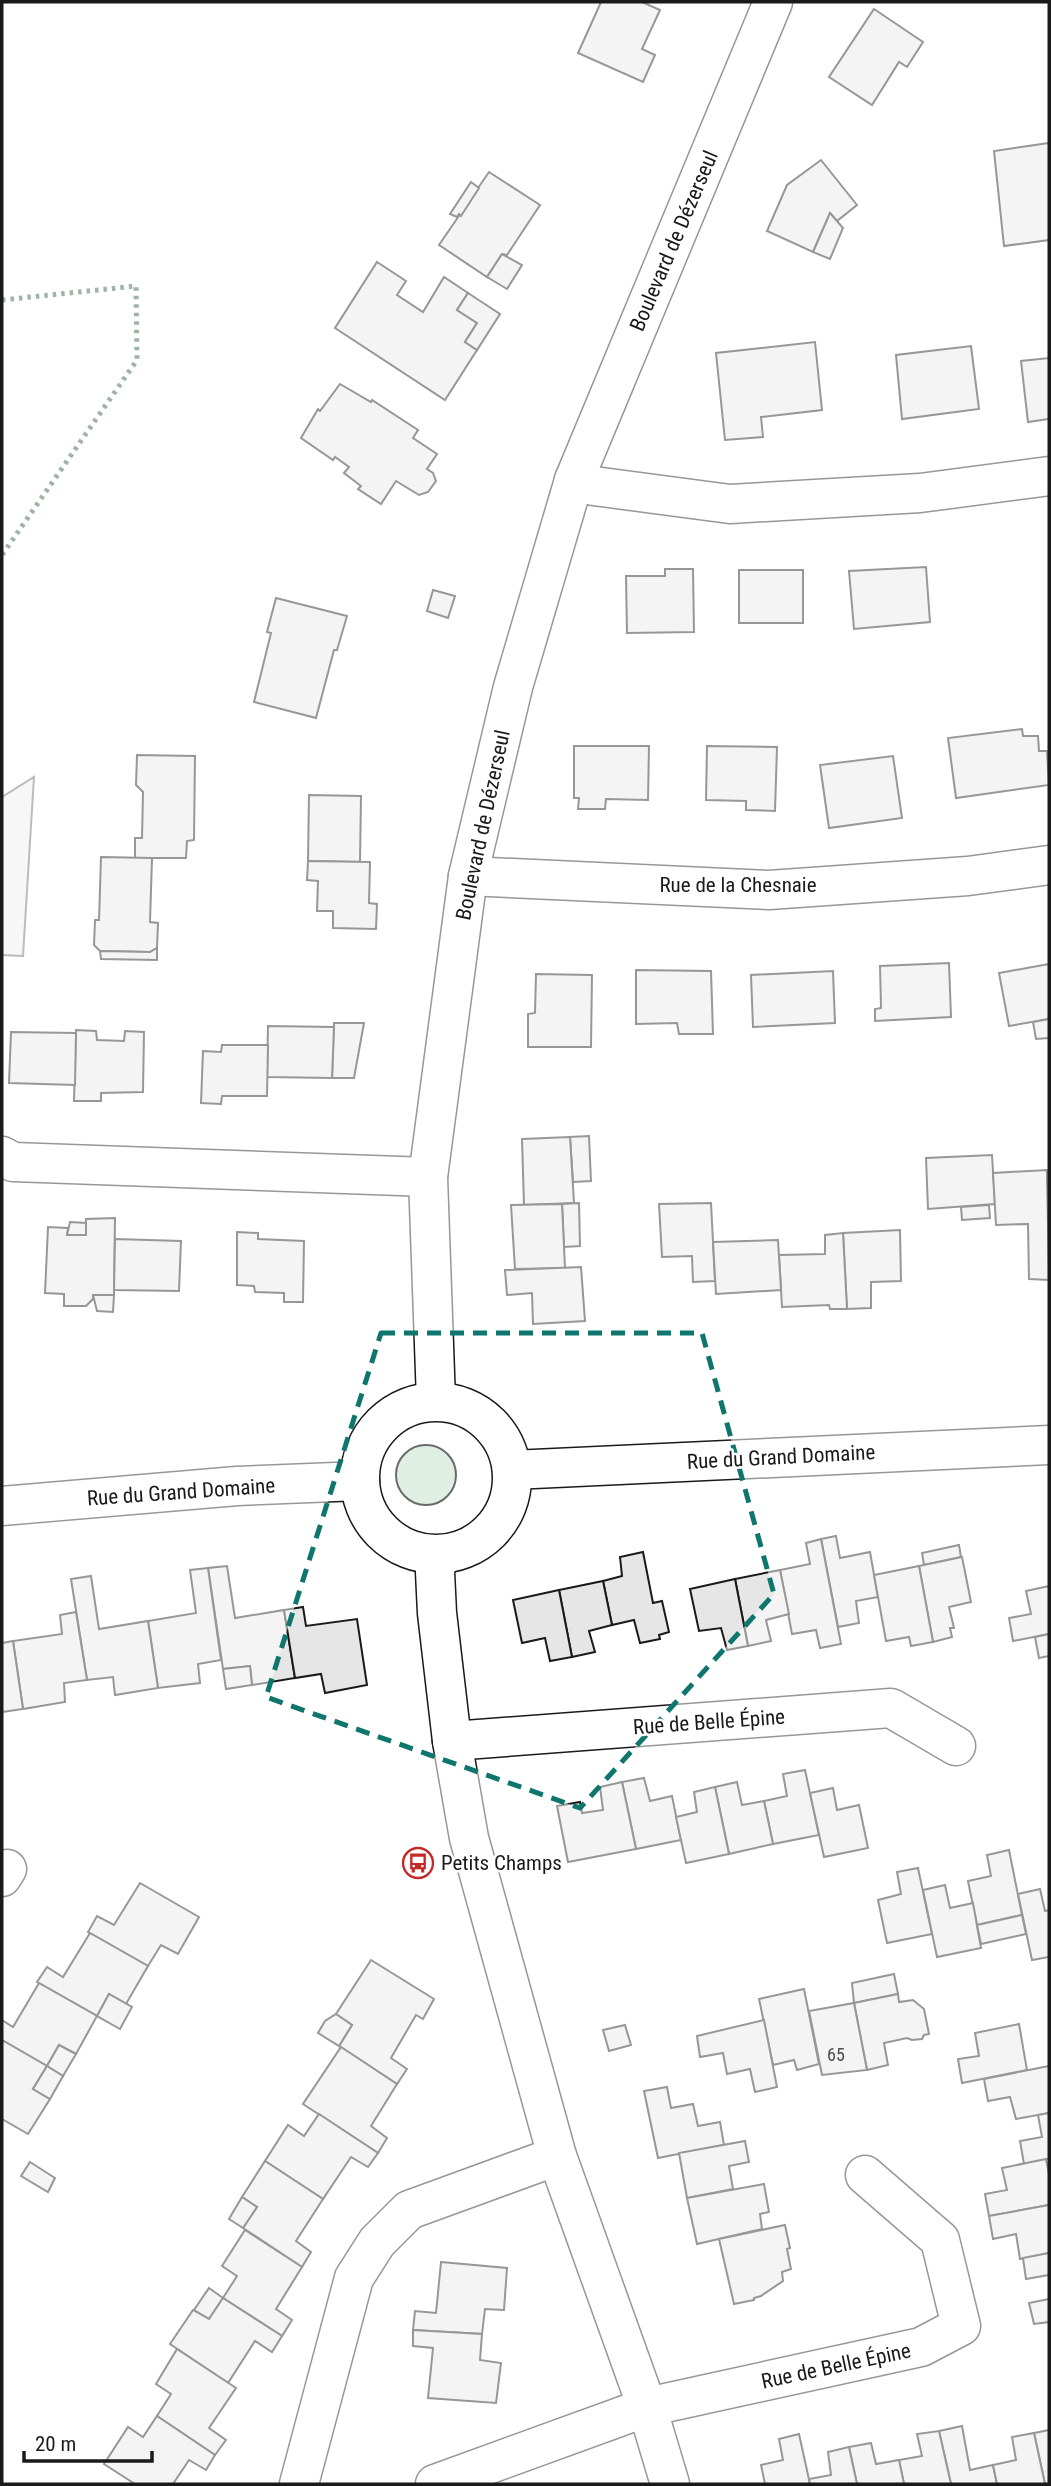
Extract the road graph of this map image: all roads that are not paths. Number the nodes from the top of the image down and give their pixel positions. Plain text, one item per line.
1 (773, 2) edge
2 (1049, 476) edge
3 (574, 480) junction
4 (1049, 865) edge
5 (468, 876) junction
6 (2, 1156) edge
7 (428, 1177) junction
8 (436, 1401) junction
9 (1049, 1445) edge
10 (512, 1470) junction
11 (360, 1482) junction
12 (2, 1506) edge
13 (438, 1555) junction
14 (453, 1741) junction
15 (956, 1745) dead end
16 (557, 2157) junction
17 (864, 2175) dead end
18 (647, 2407) junction
19 (299, 2484) edge
20 (435, 2484) edge
21 (670, 2484) edge

1 - 3 street, Boulevard de Dézerseul
2 - 3 street
3 - 5 street, Boulevard de Dézerseul
4 - 5 street, Rue de la Chesnaie
5 - 7 street, Boulevard de Dézerseul
6 - 7 street
7 - 8 street, Boulevard de Dézerseul
8 - 10 street
8 - 11 street
9 - 10 street, Rue du Grand Domaine
10 - 13 street
11 - 12 street, Rue du Grand Domaine
11 - 13 street
13 - 14 street
14 - 15 street, Rue de Belle Épine
14 - 16 street
16 - 18 street
16 - 19 street
17 - 18 street, Rue de Belle Épine
18 - 20 street, Rue de Belle Épine
18 - 21 street

